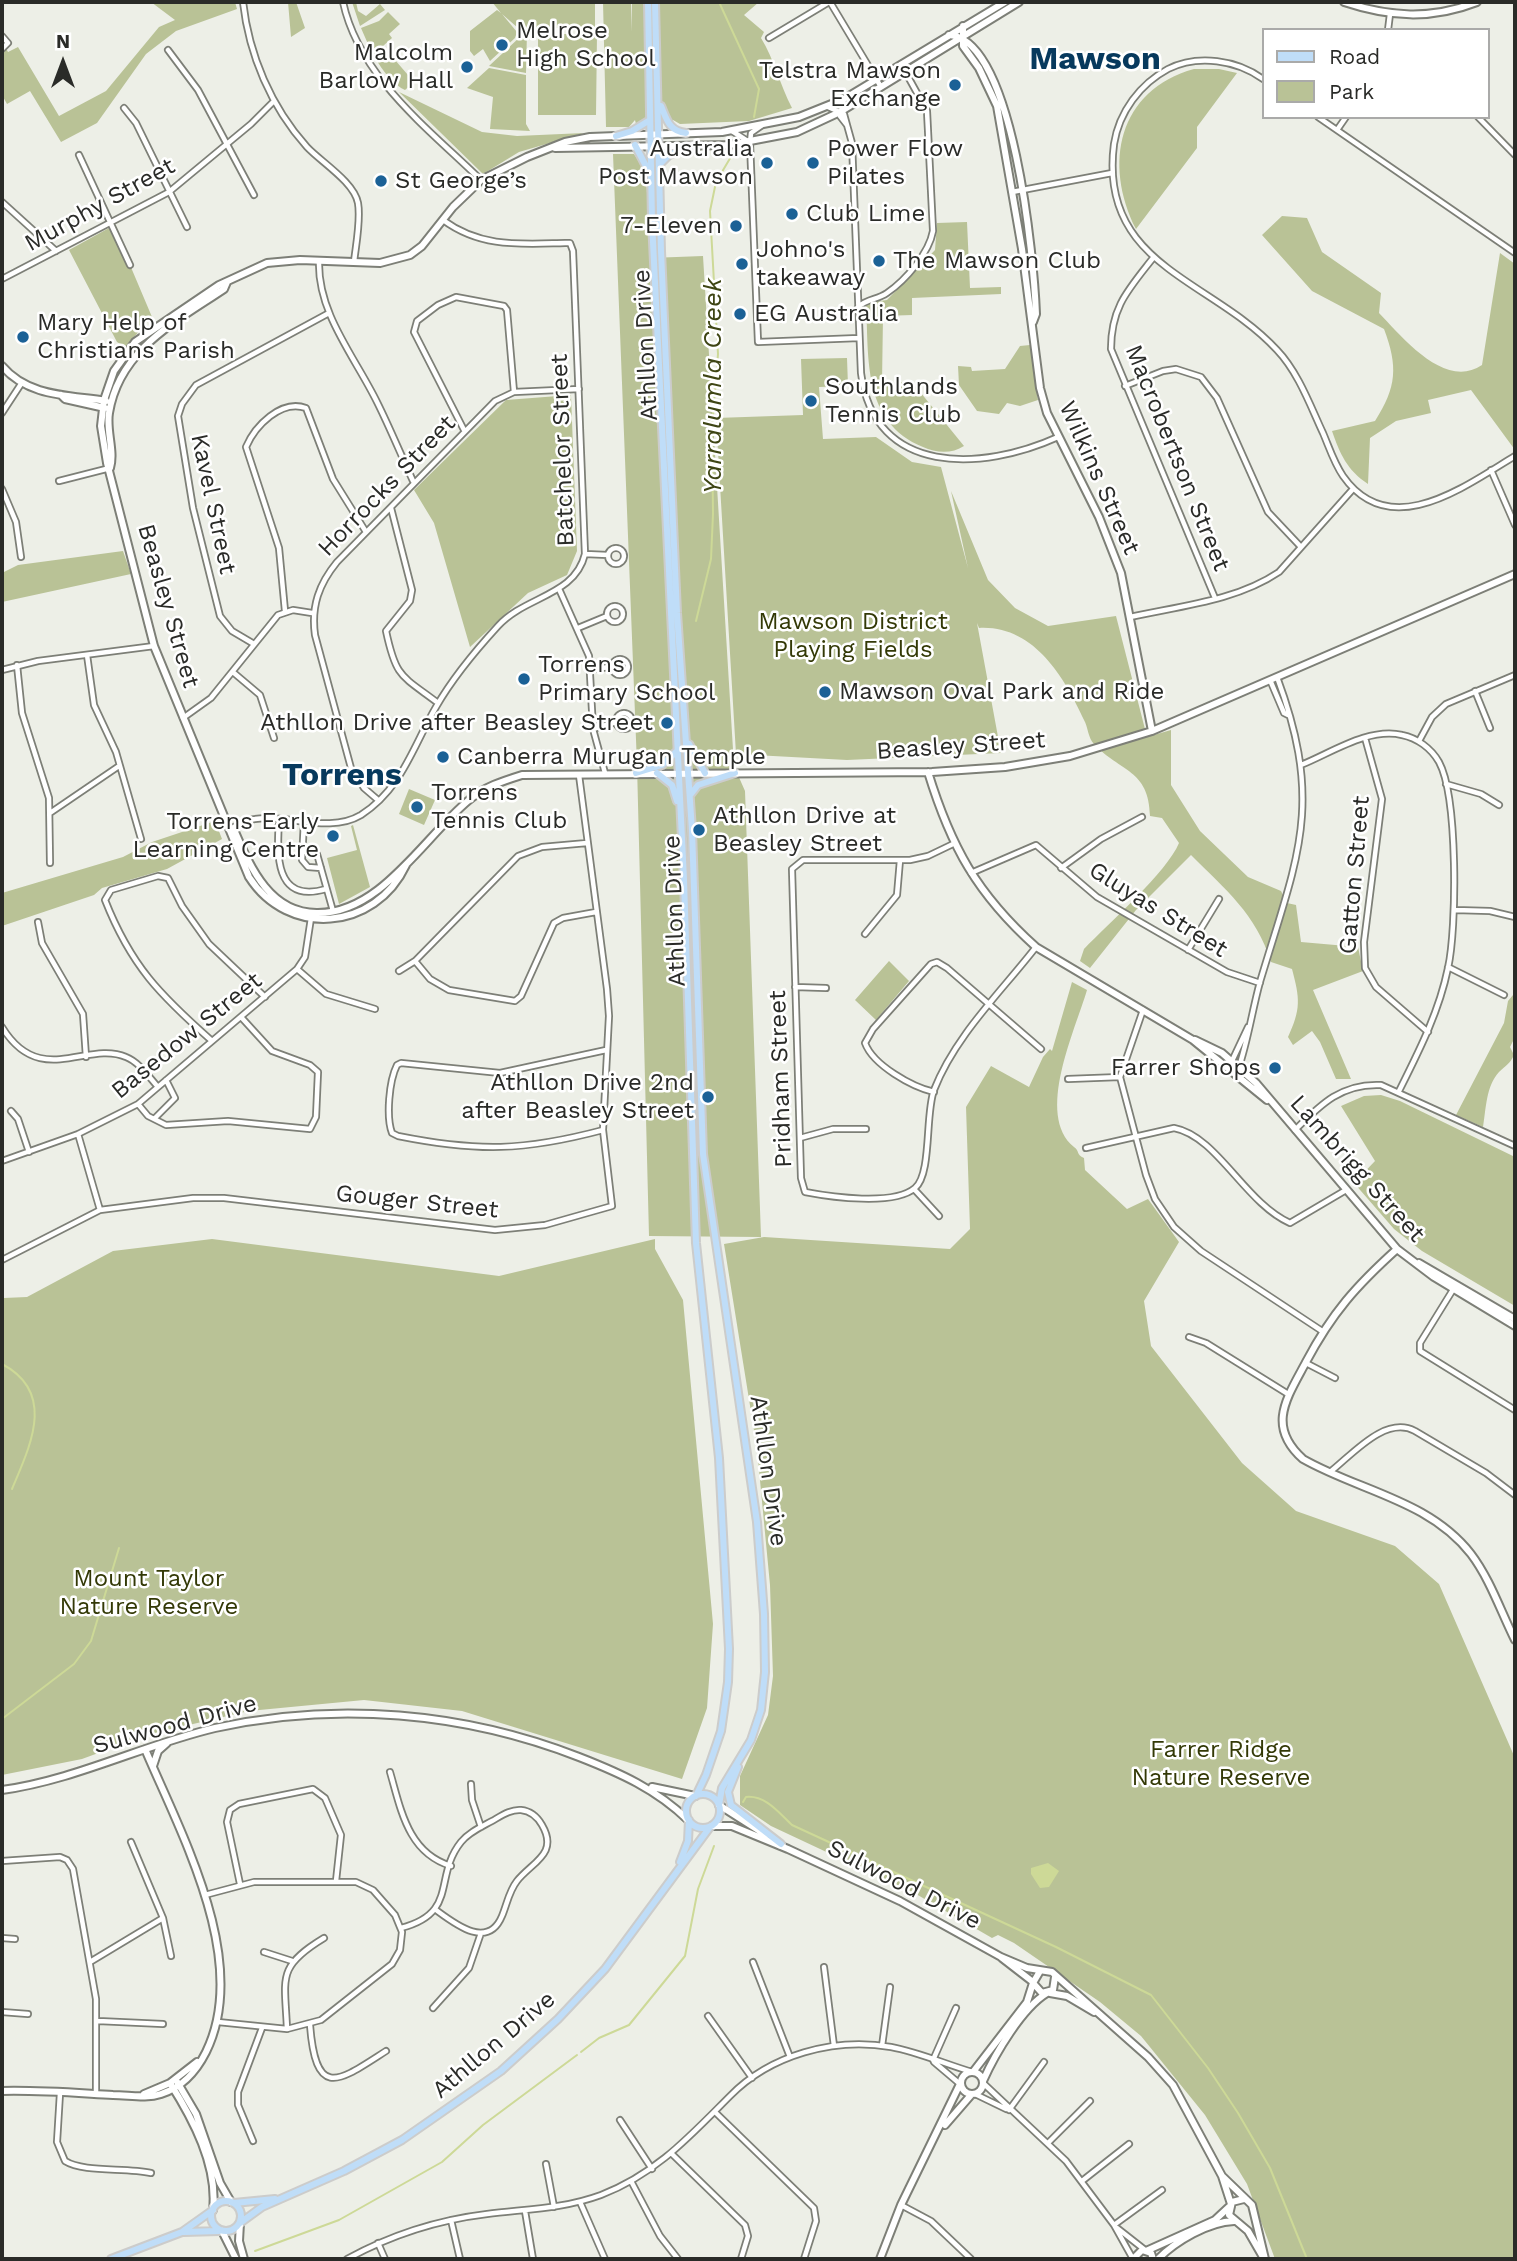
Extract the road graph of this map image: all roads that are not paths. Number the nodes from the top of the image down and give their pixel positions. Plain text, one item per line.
1 (243, 2) edge
2 (343, 2) edge
3 (648, 2) edge
4 (656, 2) edge
5 (829, 2) edge
6 (1005, 2) edge
7 (1019, 2) edge
8 (1344, 2) edge
9 (1477, 2) edge
10 (1390, 15) junction
11 (963, 26) junction
12 (1388, 28) edge
13 (2, 35) edge
14 (948, 35) junction
15 (769, 38) dead end
16 (961, 38) junction
17 (2, 49) edge
18 (168, 50) dead end
19 (901, 64) junction
20 (906, 72) junction
21 (1262, 78) edge
22 (876, 79) junction
23 (881, 87) junction
24 (844, 99) junction
25 (274, 101) junction
26 (660, 104) junction
27 (827, 106) junction
28 (124, 108) dead end
29 (840, 112) junction
30 (1321, 119) edge
31 (1345, 119) edge
32 (1480, 119) edge
33 (650, 120) junction
34 (761, 126) junction
35 (1337, 130) junction
36 (732, 131) junction
37 (686, 133) junction
38 (651, 134) junction
39 (660, 134) junction
40 (616, 136) junction
41 (750, 143) junction
42 (225, 145) junction
43 (635, 145) junction
44 (651, 146) junction
45 (660, 146) junction
46 (692, 146) junction
47 (550, 149) junction
48 (79, 155) dead end
49 (1515, 155) edge
50 (661, 163) junction
51 (1112, 173) junction
52 (652, 177) junction
53 (481, 180) junction
54 (1021, 190) junction
55 (169, 192) junction
56 (1012, 192) junction
57 (254, 195) dead end
58 (2, 202) edge
59 (443, 220) junction
60 (110, 223) junction
61 (187, 227) dead end
62 (57, 251) junction
63 (1515, 253) edge
64 (1153, 258) junction
65 (319, 262) junction
66 (354, 264) junction
67 (130, 265) dead end
68 (2, 279) edge
69 (857, 290) junction
70 (867, 299) junction
71 (858, 307) junction
72 (329, 313) junction
73 (1033, 322) junction
74 (859, 338) junction
75 (2, 366) edge
76 (21, 384) junction
77 (1125, 386) junction
78 (579, 389) junction
79 (514, 393) junction
80 (107, 405) junction
81 (2, 414) edge
82 (464, 430) junction
83 (1058, 437) junction
84 (1515, 456) edge
85 (110, 468) junction
86 (1491, 470) junction
87 (59, 481) dead end
88 (413, 482) junction
89 (2, 489) edge
90 (1353, 489) junction
91 (391, 507) junction
92 (1515, 525) edge
93 (366, 532) junction
94 (1301, 547) junction
95 (585, 554) junction
96 (608, 555) dead end
97 (21, 557) dead end
98 (1515, 575) edge
99 (559, 589) junction
100 (1215, 598) junction
101 (285, 611) junction
102 (313, 613) junction
103 (607, 616) dead end
104 (1130, 617) junction
105 (578, 628) junction
106 (254, 644) junction
107 (154, 646) junction
108 (87, 655) junction
109 (18, 665) junction
110 (612, 667) dead end
111 (590, 669) junction
112 (2, 670) edge
113 (234, 673) junction
114 (1515, 675) edge
115 (1273, 679) junction
116 (1475, 691) junction
117 (438, 703) junction
118 (182, 719) junction
119 (616, 722) dead end
120 (1490, 728) dead end
121 (593, 729) junction
122 (1152, 731) junction
123 (686, 732) junction
124 (274, 738) dead end
125 (1365, 738) junction
126 (1419, 741) junction
127 (677, 749) junction
128 (1301, 765) junction
129 (120, 766) junction
130 (930, 772) junction
131 (579, 773) junction
132 (605, 773) junction
133 (636, 773) junction
134 (657, 773) junction
135 (678, 773) junction
136 (688, 773) junction
137 (705, 773) junction
138 (735, 773) junction
139 (1446, 784) junction
140 (690, 798) junction
141 (378, 800) junction
142 (1499, 805) dead end
143 (680, 810) junction
144 (50, 813) junction
145 (1142, 817) dead end
146 (279, 819) junction
147 (304, 821) junction
148 (230, 829) junction
149 (141, 839) dead end
150 (587, 843) junction
151 (953, 844) junction
152 (302, 851) junction
153 (900, 860) junction
154 (50, 863) dead end
155 (321, 868) junction
156 (1061, 868) junction
157 (971, 874) junction
158 (327, 890) junction
159 (1219, 899) dead end
160 (1455, 911) junction
161 (596, 912) junction
162 (335, 915) junction
163 (312, 916) junction
164 (1515, 917) edge
165 (38, 922) dead end
166 (864, 934) dead end
167 (1036, 947) junction
168 (1188, 950) junction
169 (415, 961) junction
170 (1448, 967) junction
171 (297, 969) junction
172 (399, 971) dead end
173 (1260, 983) junction
174 (795, 987) junction
175 (825, 988) dead end
176 (1504, 995) dead end
177 (265, 997) junction
178 (991, 1004) junction
179 (375, 1009) dead end
180 (1143, 1010) junction
181 (240, 1017) junction
182 (1248, 1026) junction
183 (2, 1027) edge
184 (1428, 1032) junction
185 (212, 1041) junction
186 (1041, 1049) dead end
187 (606, 1050) junction
188 (86, 1057) junction
189 (1230, 1064) junction
190 (1238, 1070) junction
191 (1120, 1077) junction
192 (1069, 1079) dead end
193 (166, 1080) junction
194 (158, 1087) junction
195 (1399, 1091) junction
196 (934, 1092) junction
197 (138, 1104) junction
198 (11, 1111) dead end
199 (153, 1119) junction
200 (866, 1129) dead end
201 (603, 1130) junction
202 (1294, 1130) junction
203 (78, 1134) junction
204 (1136, 1137) junction
205 (800, 1138) junction
206 (1515, 1146) edge
207 (1086, 1148) dead end
208 (29, 1152) junction
209 (2, 1161) edge
210 (914, 1189) junction
211 (1346, 1190) junction
212 (100, 1210) junction
213 (939, 1216) dead end
214 (1397, 1249) junction
215 (2, 1260) edge
216 (1455, 1286) junction
217 (1515, 1320) edge
218 (1515, 1325) edge
219 (1322, 1331) junction
220 (1189, 1337) dead end
221 (1306, 1363) junction
222 (1335, 1378) dead end
223 (1287, 1394) junction
224 (1515, 1410) edge
225 (1330, 1472) junction
226 (1515, 1495) edge
227 (1515, 1640) edge
228 (168, 1742) junction
229 (145, 1749) junction
230 (738, 1761) junction
231 (152, 1767) junction
232 (390, 1772) dead end
233 (471, 1783) dead end
234 (643, 1785) junction
235 (2, 1790) edge
236 (695, 1796) junction
237 (719, 1805) junction
238 (688, 1820) junction
239 (711, 1826) junction
240 (481, 1827) junction
241 (131, 1842) dead end
242 (781, 1844) junction
243 (788, 1849) junction
244 (2, 1861) edge
245 (680, 1864) junction
246 (451, 1866) junction
247 (336, 1881) junction
248 (240, 1884) junction
249 (204, 1896) junction
250 (436, 1910) junction
251 (163, 1919) junction
252 (401, 1928) junction
253 (481, 1933) junction
254 (2, 1938) edge
255 (324, 1938) dead end
256 (15, 1939) dead end
257 (264, 1952) dead end
258 (171, 1956) dead end
259 (1001, 1956) junction
260 (292, 1961) junction
261 (90, 1962) junction
262 (753, 1962) dead end
263 (824, 1967) dead end
264 (1040, 1971) junction
265 (1054, 1974) junction
266 (1033, 1983) junction
267 (890, 1987) dead end
268 (1048, 1993) junction
269 (433, 2008) dead end
270 (956, 2008) dead end
271 (2, 2012) edge
272 (1096, 2012) junction
273 (28, 2014) dead end
274 (708, 2016) dead end
275 (98, 2021) junction
276 (218, 2022) junction
277 (163, 2024) dead end
278 (310, 2025) junction
279 (262, 2028) junction
280 (287, 2029) junction
281 (834, 2046) junction
282 (882, 2046) junction
283 (386, 2050) dead end
284 (205, 2053) junction
285 (790, 2057) junction
286 (933, 2060) junction
287 (1044, 2062) dead end
288 (972, 2072) junction
289 (190, 2077) junction
290 (752, 2078) junction
291 (983, 2082) junction
292 (175, 2084) junction
293 (960, 2084) junction
294 (2, 2091) edge
295 (60, 2093) junction
296 (96, 2094) junction
297 (162, 2094) junction
298 (973, 2094) junction
299 (128, 2095) junction
300 (185, 2100) junction
301 (1090, 2101) dead end
302 (1009, 2110) junction
303 (715, 2112) junction
304 (620, 2120) dead end
305 (937, 2138) junction
306 (253, 2141) dead end
307 (1048, 2143) junction
308 (1129, 2144) dead end
309 (672, 2154) junction
310 (546, 2164) dead end
311 (652, 2169) junction
312 (150, 2173) dead end
313 (1222, 2176) junction
314 (631, 2181) junction
315 (1082, 2181) junction
316 (1162, 2190) dead end
317 (283, 2197) junction
318 (1244, 2199) junction
319 (231, 2202) junction
320 (579, 2202) junction
321 (901, 2205) junction
322 (1230, 2206) junction
323 (554, 2207) junction
324 (213, 2210) junction
325 (525, 2211) junction
326 (1253, 2212) junction
327 (451, 2220) junction
328 (1237, 2222) junction
329 (240, 2223) junction
330 (1114, 2225) junction
331 (222, 2231) junction
332 (182, 2232) junction
333 (378, 2244) junction
334 (1145, 2251) junction
335 (111, 2259) edge
336 (236, 2259) edge
337 (244, 2259) edge
338 (347, 2259) edge
339 (385, 2259) edge
340 (460, 2259) edge
341 (533, 2259) edge
342 (605, 2259) edge
343 (678, 2259) edge
344 (741, 2259) edge
345 (804, 2259) edge
346 (880, 2259) edge
347 (971, 2259) edge
348 (1133, 2259) edge
349 (1156, 2259) edge
350 (1265, 2259) edge

1 - 25 street
2 - 53 street
3 - 33 main road, Athllon Drive
4 - 26 main road, Athllon Drive
5 - 15 street
5 - 22 street
6 - 11 main road, Beasley Street
7 - 16 main road, Beasley Street
8 - 10 main road
9 - 10 main road
10 - 12 street
11 - 14 main road, Beasley Street
11 - 16 main road
13 - 17 street
14 - 16 main road
14 - 19 main road, Beasley Street
16 - 20 main road, Beasley Street
16 - 54 main road, Wilkins Street
16 - 56 main road, Wilkins Street
18 - 42 street
19 - 20 street
19 - 22 main road, Beasley Street
20 - 23 main road, Beasley Street
20 - 70 street
21 - 51 street
22 - 23 street
22 - 24 main road, Beasley Street
23 - 29 main road, Beasley Street
24 - 27 main road, Beasley Street
24 - 29 street
25 - 42 street, Murphy Street
25 - 66 street
26 - 37 main road
26 - 39 main road, Athllon Drive
27 - 29 street
27 - 34 main road, Beasley Street
28 - 55 street
29 - 41 main road, Beasley Street
29 - 69 street
30 - 35 street
31 - 35 street
32 - 49 street
33 - 38 main road, Athllon Drive
33 - 40 main road
34 - 36 main road, Beasley Street
34 - 41 street
35 - 63 street
36 - 37 main road, Beasley Street
36 - 41 street
37 - 39 main road, Beasley Street
38 - 39 main road, Beasley Street
38 - 40 main road, Beasley Street
38 - 44 main road, Athllon Drive
39 - 45 main road, Athllon Drive
40 - 47 main road, Beasley Street
41 - 46 main road, Beasley Street
41 - 74 street
42 - 55 street, Murphy Street
42 - 57 street
43 - 44 main road, Beasley Street
43 - 47 main road, Beasley Street
43 - 52 main road
44 - 45 main road, Beasley Street
44 - 52 main road, Athllon Drive
45 - 46 main road, Beasley Street
45 - 50 main road, Athllon Drive
46 - 50 main road
47 - 53 main road, Beasley Street
48 - 60 street
50 - 123 main road, Athllon Drive
51 - 54 street
51 - 64 street
52 - 127 main road, Athllon Drive
53 - 59 main road, Beasley Street
54 - 56 street
54 - 73 main road, Wilkins Street
55 - 60 street, Murphy Street
55 - 61 street
56 - 73 main road, Wilkins Street
58 - 62 street
59 - 66 main road, Beasley Street
59 - 78 street, Batchelor Street
60 - 62 street, Murphy Street
60 - 67 street
62 - 68 street, Murphy Street
64 - 77 street, Macrobertson Street
64 - 90 street
65 - 66 main road, Beasley Street
65 - 72 street
65 - 80 main road, Beasley Street
69 - 70 street
69 - 71 street
70 - 71 street
71 - 74 street
72 - 88 street
72 - 106 street, Kavel Street
73 - 83 main road, Wilkins Street
74 - 83 street
75 - 76 main road
76 - 80 main road
76 - 81 street
77 - 94 street
77 - 100 street, Macrobertson Street
78 - 79 street, Horrocks Street
78 - 95 street, Batchelor Street
79 - 82 street, Horrocks Street
79 - 82 street
80 - 85 main road, Beasley Street
82 - 88 street, Horrocks Street
83 - 104 main road, Wilkins Street
84 - 86 street
85 - 87 street
85 - 107 main road, Beasley Street
86 - 90 street
86 - 92 street
88 - 91 street, Horrocks Street
89 - 97 street
90 - 94 street
91 - 93 street, Horrocks Street
91 - 117 street
93 - 101 street
93 - 102 street, Horrocks Street
94 - 100 street
95 - 96 street
95 - 99 street, Batchelor Street
98 - 115 main road, Beasley Street
99 - 105 street
99 - 117 street, Batchelor Street
100 - 104 street
101 - 102 street
101 - 106 street
102 - 141 street, Horrocks Street
103 - 105 street
104 - 122 main road, Wilkins Street
105 - 111 street
106 - 113 street
107 - 108 street
107 - 118 main road, Beasley Street
108 - 109 street
108 - 129 street
109 - 112 street
109 - 144 street
110 - 111 street
111 - 121 street
113 - 118 street
113 - 124 street
114 - 116 street
115 - 122 main road, Beasley Street
115 - 128 street
116 - 120 street
116 - 126 street
117 - 141 street, Batchelor Street
118 - 148 main road, Beasley Street
119 - 121 street
121 - 132 street
122 - 130 main road, Beasley Street
123 - 136 main road, Athllon Drive
123 - 137 main road
125 - 126 street
125 - 128 street
125 - 184 street, Gatton Street
126 - 139 street
127 - 133 main road
127 - 135 main road, Athllon Drive
128 - 173 street
129 - 144 street
129 - 149 street
130 - 138 main road, Beasley Street
130 - 151 main road, Lambrigg Street
131 - 132 main road, Beasley Street
131 - 150 street, Gouger Street
131 - 162 main road, Beasley Street
132 - 133 main road, Beasley Street
133 - 134 main road, Beasley Street
134 - 135 main road, Beasley Street
134 - 143 main road
135 - 136 main road, Beasley Street
135 - 143 main road, Athllon Drive
136 - 137 main road, Beasley Street
136 - 140 main road, Athllon Drive
137 - 138 main road, Beasley Street
138 - 140 main road
139 - 142 street
139 - 160 street
140 - 230 main road, Athllon Drive
141 - 147 street, Batchelor Street
143 - 236 main road, Athllon Drive
144 - 154 street
145 - 156 street
146 - 147 street, Batchelor Street
146 - 148 street, Batchelor Street
146 - 158 street
147 - 152 street
148 - 163 main road, Beasley Street
150 - 161 street, Gouger Street
150 - 169 street
151 - 153 street, Pridham Street
151 - 157 main road, Lambrigg Street
152 - 155 street
152 - 155 street
153 - 166 street
153 - 174 street, Pridham Street
155 - 158 street
156 - 157 street, Gluyas Street
156 - 168 street, Gluyas Street
157 - 167 main road, Lambrigg Street
158 - 162 street
159 - 168 street
160 - 164 street
160 - 170 street
161 - 169 street
161 - 187 street, Gouger Street
162 - 163 main road, Beasley Street
163 - 171 street, Basedow Street
165 - 188 street
167 - 178 street
167 - 180 main road, Lambrigg Street
168 - 173 street, Gluyas Street
169 - 172 street
170 - 176 street
170 - 184 street
171 - 177 street, Basedow Street
171 - 179 street
173 - 182 street
174 - 175 street
174 - 205 street, Pridham Street
177 - 181 street, Basedow Street
177 - 185 street
178 - 186 street
178 - 196 street
178 - 196 street
180 - 189 main road, Lambrigg Street
180 - 191 street
181 - 185 street, Basedow Street
181 - 199 street
182 - 189 street
182 - 190 street
183 - 188 street
184 - 195 street
185 - 193 street, Basedow Street
187 - 201 street, Gouger Street
187 - 201 street
188 - 194 street
189 - 190 main road, Lambrigg Street
190 - 202 main road, Lambrigg Street
191 - 192 street
191 - 204 street
193 - 194 street, Basedow Street
193 - 199 street
194 - 197 street, Basedow Street
195 - 202 street
195 - 206 street
196 - 210 street
197 - 199 street
197 - 203 street, Basedow Street
198 - 208 street
200 - 205 street
201 - 212 street, Gouger Street
202 - 211 main road, Lambrigg Street
203 - 208 street, Basedow Street
203 - 212 street
204 - 207 street
204 - 211 street
204 - 219 street
205 - 210 street, Pridham Street
208 - 209 street, Basedow Street
210 - 213 street
211 - 214 main road, Lambrigg Street
212 - 215 street, Gouger Street
214 - 216 main road, Lambrigg Street
214 - 219 main road
216 - 217 main road, Lambrigg Street
216 - 218 main road, Lambrigg Street
216 - 224 street
219 - 221 main road
220 - 223 street
221 - 222 street
221 - 223 main road
223 - 225 main road
225 - 226 street
225 - 227 main road
228 - 229 main road, Sulwood Drive
228 - 231 main road
228 - 234 main road, Sulwood Drive
229 - 231 main road
229 - 235 main road, Sulwood Drive
230 - 237 main road, Athllon Drive
230 - 242 main road
231 - 249 main road
232 - 246 street
233 - 240 street
234 - 236 main road, Sulwood Drive
234 - 238 main road, Sulwood Drive
236 - 237 main road
236 - 238 main road
237 - 239 main road
237 - 242 main road, Sulwood Drive
238 - 239 main road
238 - 245 main road, Athllon Drive
239 - 243 main road, Sulwood Drive
239 - 245 main road, Athllon Drive
240 - 246 street
240 - 253 street
241 - 251 street
242 - 243 main road, Sulwood Drive
243 - 259 main road, Sulwood Drive
244 - 261 street
245 - 317 main road, Athllon Drive
246 - 250 street
247 - 248 street
247 - 248 street
247 - 252 street
248 - 249 street
249 - 276 main road
250 - 252 street
250 - 253 street
251 - 258 street
251 - 261 street
252 - 278 street
253 - 269 street
254 - 256 street
255 - 260 street
257 - 260 street
259 - 264 main road, Sulwood Drive
259 - 266 main road, Sulwood Drive
260 - 280 street
261 - 275 street
262 - 285 street
263 - 281 street
264 - 265 main road
264 - 266 main road
265 - 268 main road
265 - 272 main road
266 - 268 main road
266 - 288 main road
267 - 282 street
268 - 272 main road
268 - 291 main road
270 - 286 street
271 - 273 street
272 - 313 main road
274 - 290 street
275 - 277 street
275 - 296 street
276 - 279 street
276 - 284 main road
278 - 280 street
278 - 283 street
279 - 280 street
279 - 306 street
281 - 282 street
281 - 285 street
282 - 286 street
284 - 289 main road
284 - 292 main road
285 - 290 street
286 - 288 street
286 - 293 street
287 - 302 street
288 - 291 main road
288 - 293 main road
289 - 292 main road
289 - 300 main road
290 - 303 street
291 - 298 main road
291 - 302 street
292 - 297 main road
292 - 299 main road
292 - 300 main road
293 - 298 main road
293 - 305 main road
294 - 295 main road
295 - 296 main road
295 - 312 street
296 - 299 main road
297 - 299 main road
297 - 300 main road
298 - 302 street
298 - 305 main road
300 - 319 main road
300 - 324 main road
301 - 307 street
302 - 307 street
303 - 309 street
303 - 345 street
304 - 311 street
305 - 321 main road
307 - 315 street
308 - 315 street
309 - 311 street
309 - 344 street
310 - 323 street
311 - 314 street
313 - 318 main road
313 - 322 main road
314 - 320 street
314 - 343 street
315 - 330 street
316 - 330 street
317 - 319 main road, Athllon Drive
317 - 329 main road, Athllon Drive
318 - 322 main road
318 - 326 main road
319 - 324 main road
319 - 329 main road
320 - 323 street
320 - 342 street
321 - 346 main road
321 - 347 street
322 - 328 main road
322 - 334 main road
323 - 325 street
324 - 331 main road
324 - 332 main road
325 - 327 street
325 - 341 street
326 - 328 main road
326 - 350 main road
327 - 333 street
327 - 340 street
328 - 349 main road
328 - 350 main road
329 - 331 main road
329 - 337 main road
330 - 334 street
330 - 348 street
331 - 332 main road
331 - 336 main road
332 - 335 main road
333 - 338 street
333 - 339 street
334 - 348 main road
334 - 349 main road

